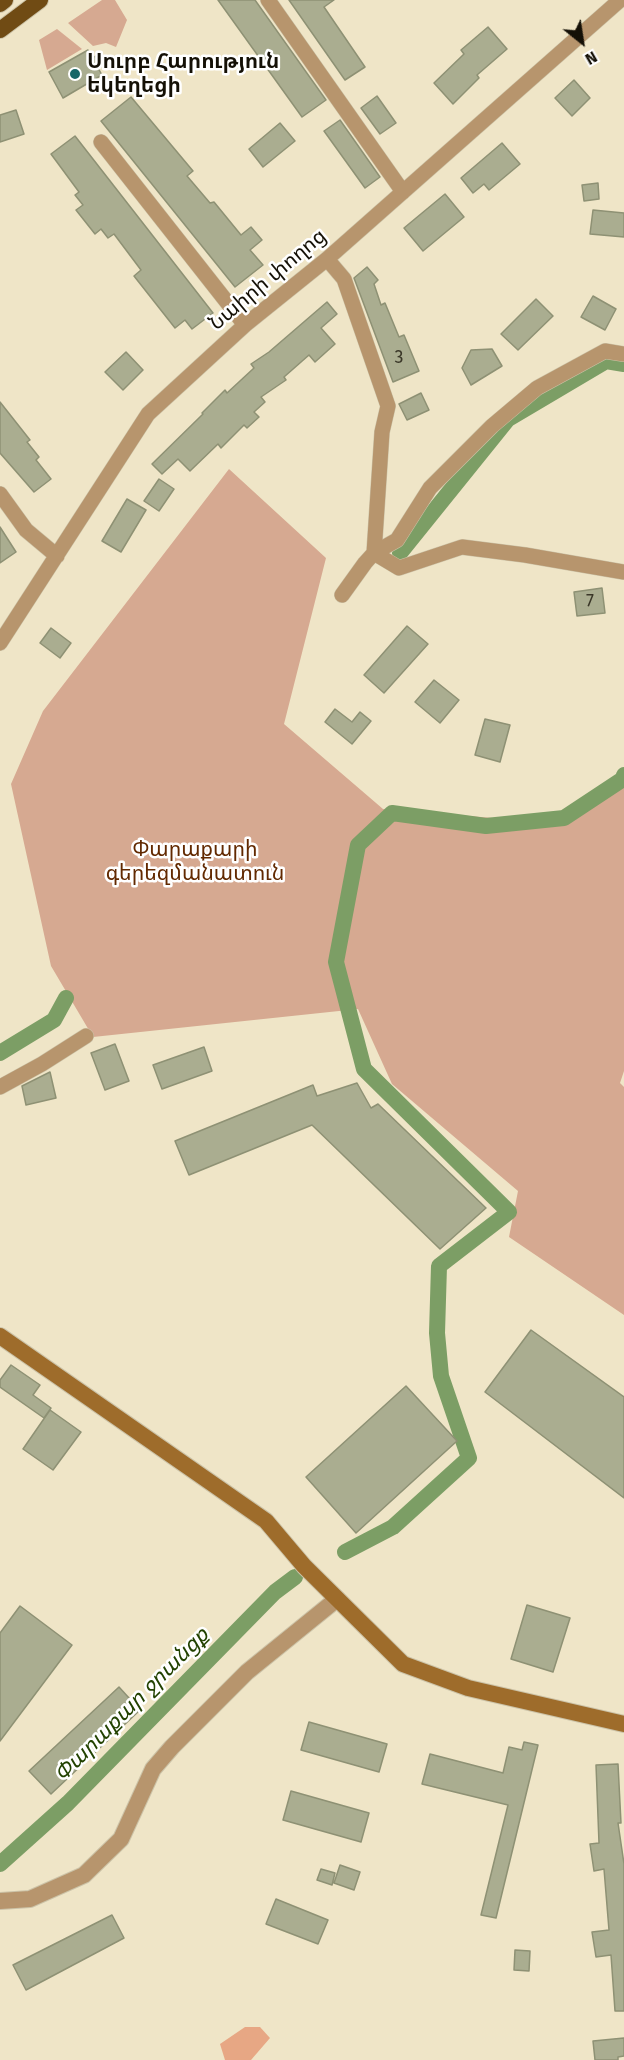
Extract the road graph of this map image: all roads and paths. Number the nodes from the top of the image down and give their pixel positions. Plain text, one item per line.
1 (5, 0) edge
2 (40, 0) edge
3 (268, 0) edge
4 (612, 2) edge
5 (0, 4) edge
6 (0, 30) edge
7 (101, 142) dead end
8 (403, 192) junction
9 (327, 259) junction
10 (245, 325) junction
11 (624, 354) edge
12 (0, 494) edge
13 (374, 553) junction
14 (57, 556) junction
15 (624, 572) edge
16 (342, 595) dead end
17 (0, 643) edge
18 (86, 1035) dead end
19 (0, 1087) edge
20 (0, 1336) edge
21 (337, 1599) junction
22 (624, 1724) edge
23 (0, 1901) edge

1 - 5 highway
2 - 6 highway
3 - 8 street
4 - 8 street, Նաիրի փողոց
7 - 10 street
8 - 9 street, Նաիրի փողոց
9 - 10 street, Նաիրի փողոց
9 - 13 street
10 - 14 street, Նաիրի փողոց
11 - 13 street
12 - 14 street
13 - 15 street
13 - 16 street
14 - 17 street, Նաիրի փողոց
18 - 19 street
20 - 21 main road
21 - 22 main road
21 - 23 street

